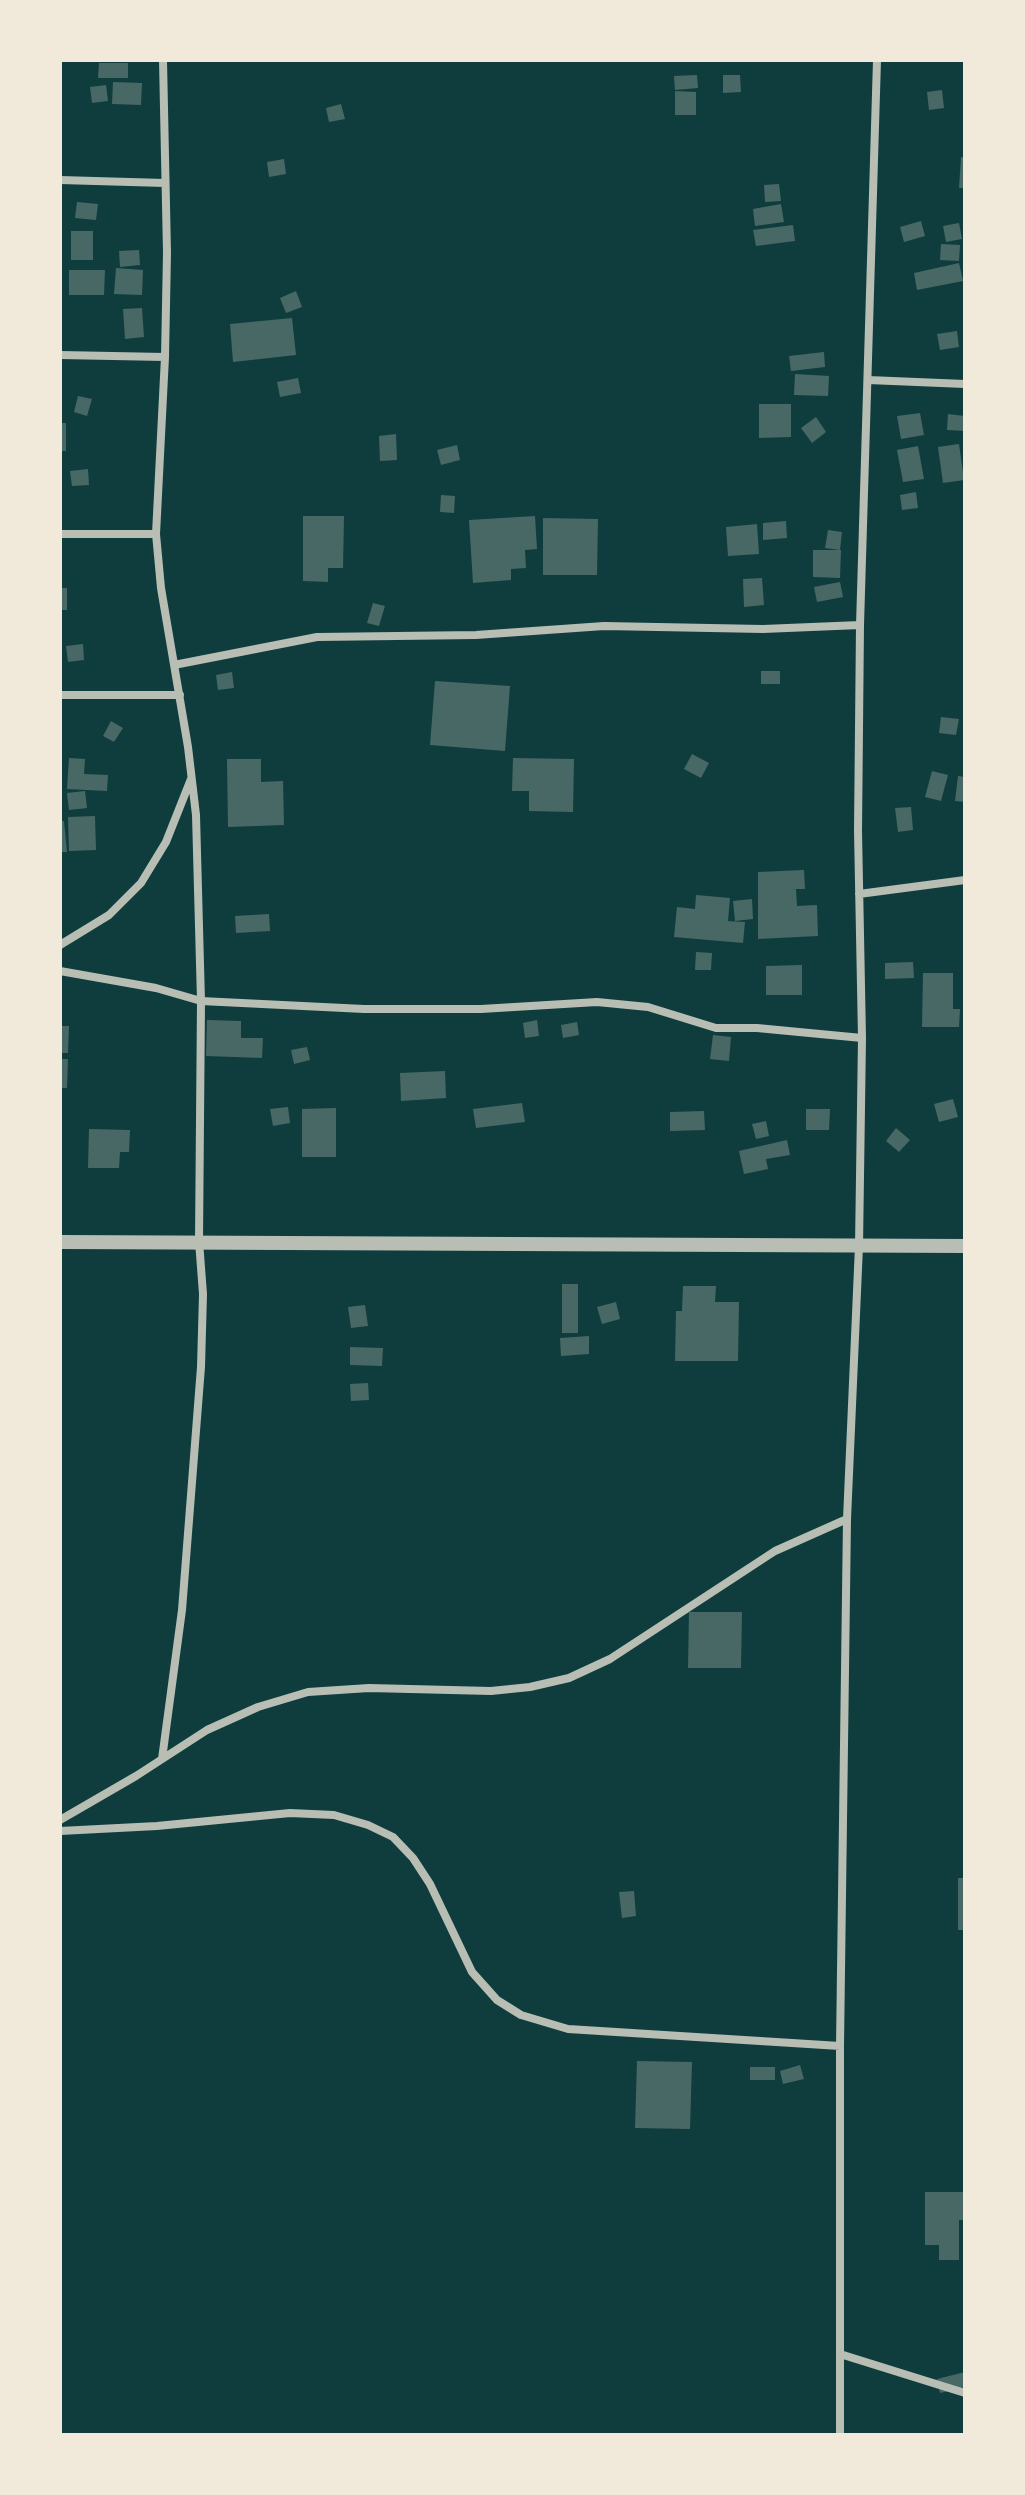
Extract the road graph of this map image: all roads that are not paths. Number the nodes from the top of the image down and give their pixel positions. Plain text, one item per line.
1 (163, 60) edge
2 (877, 60) edge
3 (60, 180) edge
4 (165, 183) junction
5 (60, 355) edge
6 (165, 357) junction
7 (868, 380) junction
8 (965, 384) edge
9 (60, 534) edge
10 (156, 534) junction
11 (860, 625) junction
12 (174, 665) junction
13 (60, 695) edge
14 (180, 695) junction
15 (192, 778) junction
16 (965, 880) edge
17 (859, 894) junction
18 (60, 945) edge
19 (60, 971) edge
20 (201, 1001) junction
21 (862, 1038) junction
22 (199, 1241) junction
23 (60, 1242) edge
24 (859, 1246) junction
25 (965, 1246) edge
26 (847, 1519) junction
27 (162, 1759) junction
28 (60, 1820) edge
29 (60, 1831) edge
30 (840, 2046) junction
31 (840, 2354) junction
32 (965, 2393) edge
33 (840, 2435) edge

1 - 4 street
2 - 7 street
3 - 4 street
4 - 6 street
5 - 6 street
6 - 10 street
7 - 8 street
7 - 11 street
9 - 10 street
10 - 12 street
11 - 12 street
11 - 17 street
12 - 14 street
13 - 14 street
14 - 15 street
15 - 18 street
15 - 20 street
16 - 17 street
17 - 21 street
19 - 20 street
20 - 21 street
20 - 22 street
21 - 24 street
22 - 23 street
22 - 24 street
22 - 27 street
24 - 25 street
24 - 26 street
26 - 27 street
26 - 30 street
27 - 28 street
29 - 30 street
30 - 31 street
31 - 32 street
31 - 33 street

